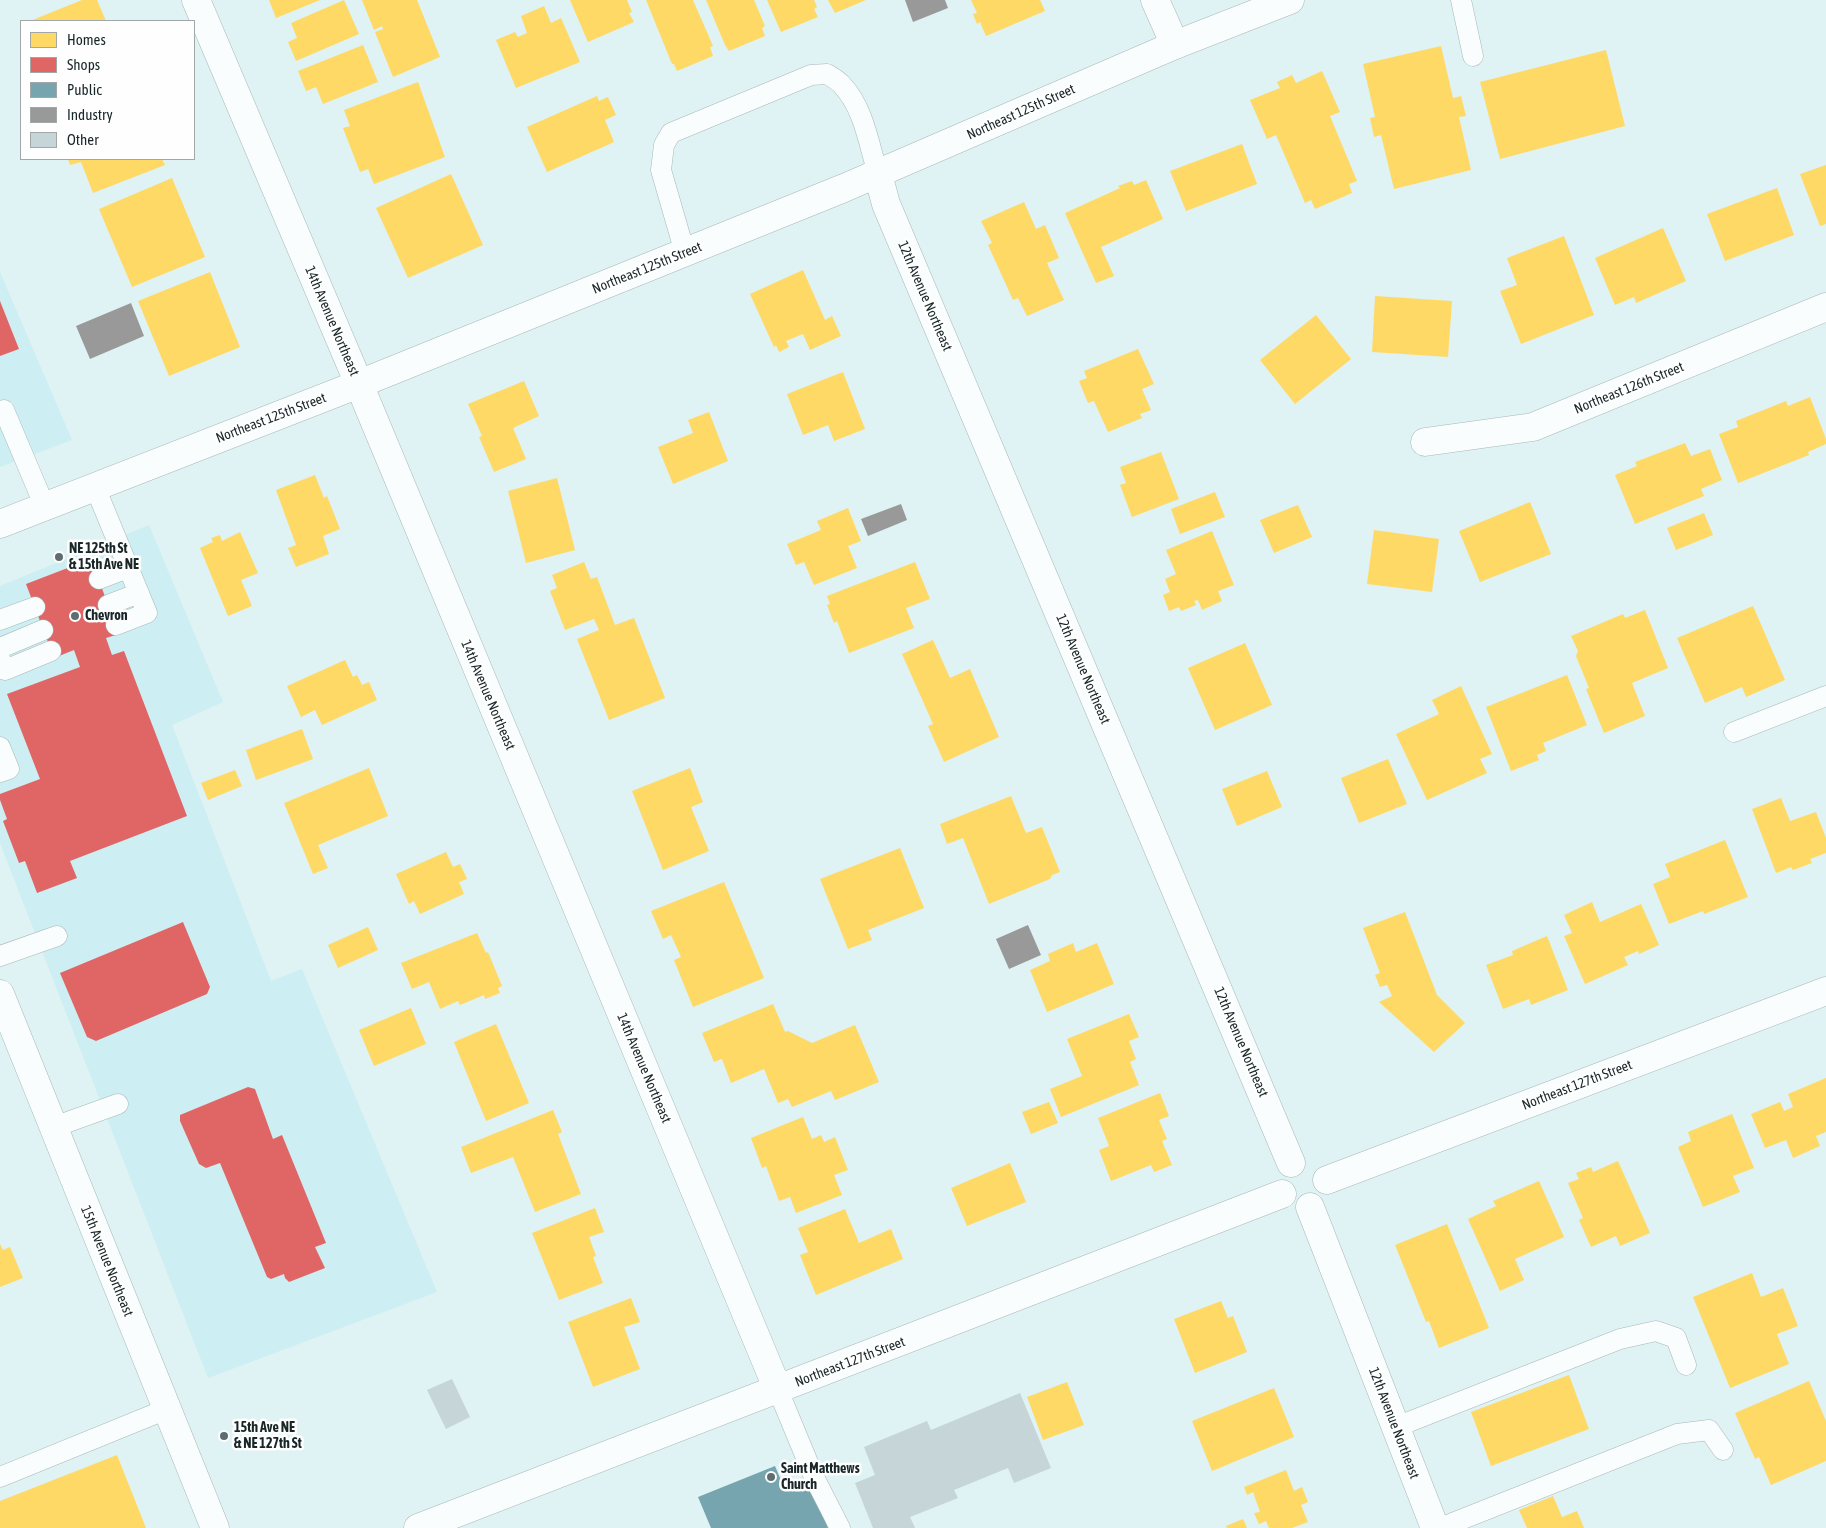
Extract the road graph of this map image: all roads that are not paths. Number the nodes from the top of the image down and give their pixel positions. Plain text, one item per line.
1 (196, 0) edge
2 (1156, 0) edge
3 (1290, 0) edge
4 (1462, 0) edge
5 (1176, 45) junction
6 (1472, 56) dead end
7 (878, 174) junction
8 (685, 253) junction
9 (1826, 307) edge
10 (359, 384) junction
11 (4, 410) dead end
12 (1425, 442) dead end
13 (95, 487) junction
14 (45, 507) junction
15 (0, 524) edge
16 (128, 568) junction
17 (98, 579) dead end
18 (139, 593) junction
19 (108, 604) dead end
20 (35, 607) dead end
21 (0, 620) edge
22 (116, 625) dead end
23 (43, 630) dead end
24 (0, 648) edge
25 (51, 651) dead end
26 (0, 659) edge
27 (1826, 696) edge
28 (1734, 732) dead end
29 (0, 747) edge
30 (0, 772) edge
31 (57, 936) dead end
32 (0, 956) edge
33 (1826, 991) edge
34 (2, 1006) edge
35 (118, 1104) dead end
36 (54, 1127) junction
37 (1292, 1163) junction
38 (1327, 1180) junction
39 (1282, 1194) junction
40 (1310, 1207) junction
41 (1686, 1365) dead end
42 (778, 1390) junction
43 (167, 1409) junction
44 (1396, 1427) junction
45 (1723, 1450) dead end
46 (0, 1477) edge
47 (210, 1527) edge
48 (426, 1527) edge
49 (840, 1528) edge
50 (1435, 1528) edge
51 (1440, 1528) edge

1 - 10 street, 14th Avenue Northeast
2 - 5 street
3 - 5 street, Northeast 125th Street
4 - 6 lane
5 - 7 street, Northeast 125th Street
7 - 8 street, Northeast 125th Street
7 - 8 lane
7 - 37 street, 12th Avenue Northeast
8 - 10 street, Northeast 125th Street
9 - 12 street, Northeast 126th Street
10 - 13 street, Northeast 125th Street
10 - 42 street, 14th Avenue Northeast
11 - 14 lane
13 - 14 street, Northeast 125th Street
13 - 16 lane
14 - 15 street, Northeast 125th Street
16 - 17 lane
16 - 18 lane
18 - 19 lane
18 - 22 lane
20 - 21 lane
23 - 24 lane
25 - 26 lane
27 - 28 lane
29 - 30 lane
31 - 32 lane
33 - 38 street, Northeast 127th Street
34 - 36 street, 15th Avenue Northeast
35 - 36 lane
36 - 43 street, 15th Avenue Northeast
37 - 38 street
37 - 39 street
38 - 40 street
39 - 40 street
39 - 42 street, Northeast 127th Street
40 - 44 street, 12th Avenue Northeast
41 - 44 lane
42 - 48 street, Northeast 127th Street
42 - 49 lane
43 - 46 lane
43 - 47 street, 15th Avenue Northeast
44 - 50 street, 12th Avenue Northeast
45 - 51 lane

